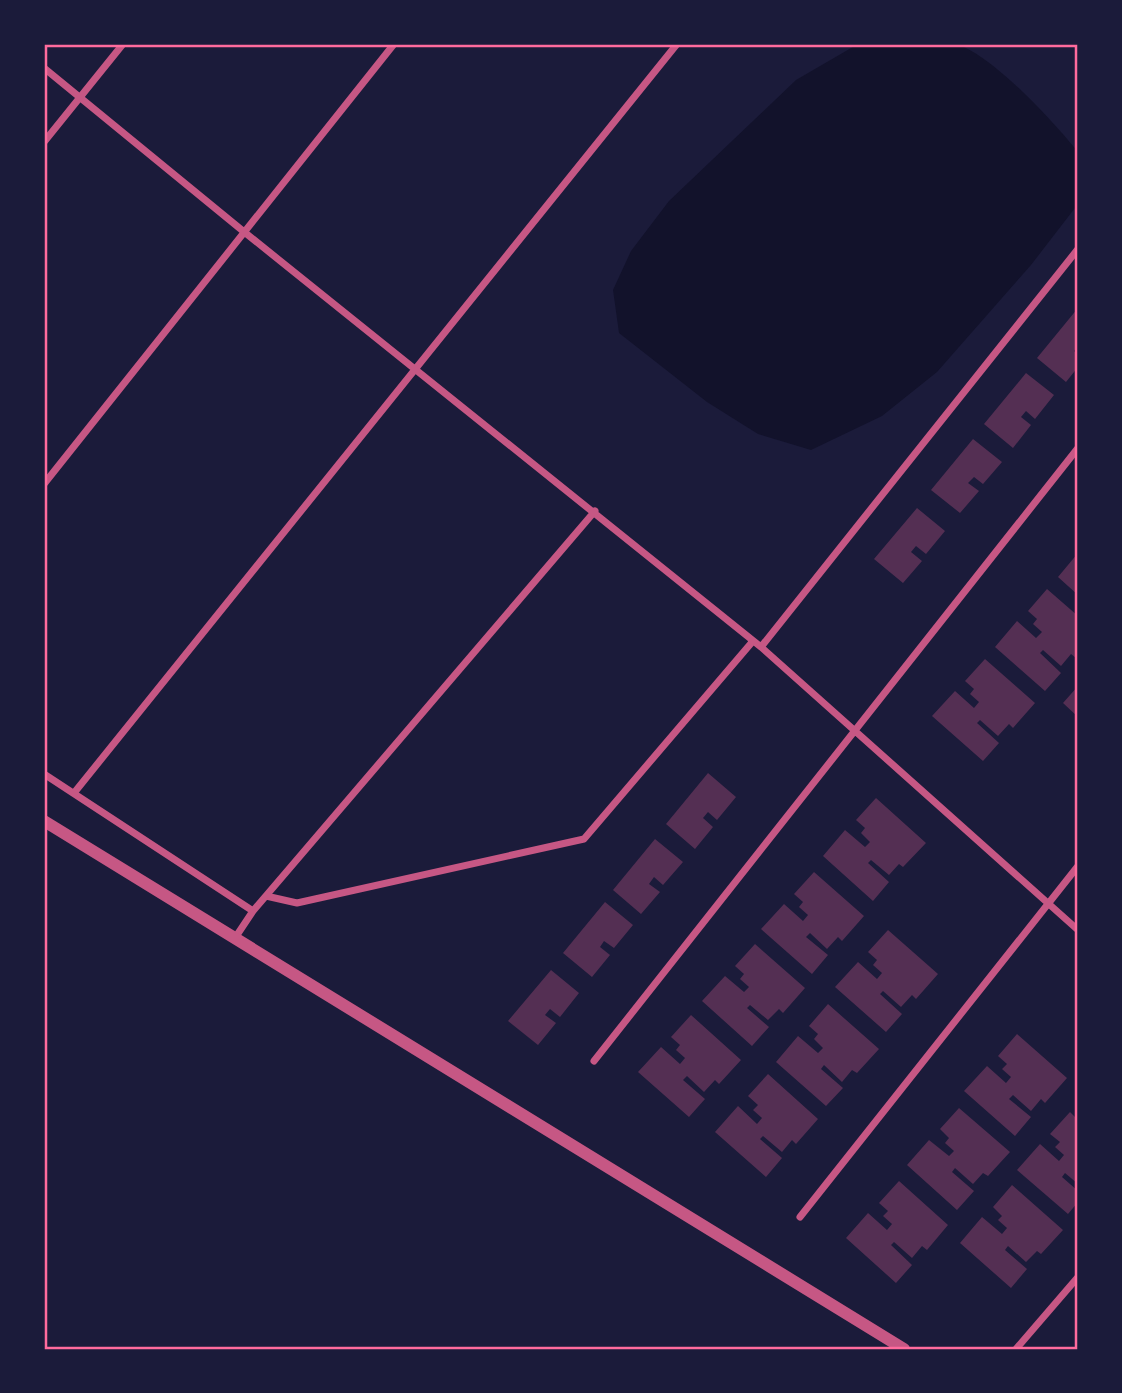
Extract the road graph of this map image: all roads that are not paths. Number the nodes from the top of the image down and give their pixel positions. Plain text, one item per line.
1 (123, 44) edge
2 (394, 44) edge
3 (677, 44) edge
4 (44, 68) edge
5 (79, 99) junction
6 (44, 142) edge
7 (243, 231) junction
8 (1078, 249) edge
9 (413, 368) junction
10 (1078, 448) edge
11 (44, 484) edge
12 (595, 511) junction
13 (753, 641) junction
14 (761, 647) junction
15 (855, 730) junction
16 (44, 774) edge
17 (74, 793) junction
18 (44, 821) edge
19 (1078, 866) edge
20 (266, 896) junction
21 (1049, 902) junction
22 (253, 911) junction
23 (1078, 930) edge
24 (235, 938) junction
25 (594, 1060) dead end
26 (800, 1217) dead end
27 (1078, 1277) edge
28 (904, 1349) edge
29 (1016, 1349) edge

1 - 5 street
2 - 7 street
3 - 9 street
4 - 5 street
5 - 6 street
5 - 7 street
7 - 9 street
7 - 11 street
8 - 14 street
9 - 12 street
9 - 17 street
10 - 15 street
12 - 13 street
12 - 20 street
13 - 14 street
13 - 20 street
14 - 15 street
15 - 21 street
15 - 25 street
16 - 17 street
17 - 22 street
18 - 24 street
19 - 21 street
20 - 22 street
21 - 23 street
21 - 26 street
22 - 24 street
24 - 28 street
27 - 29 street

